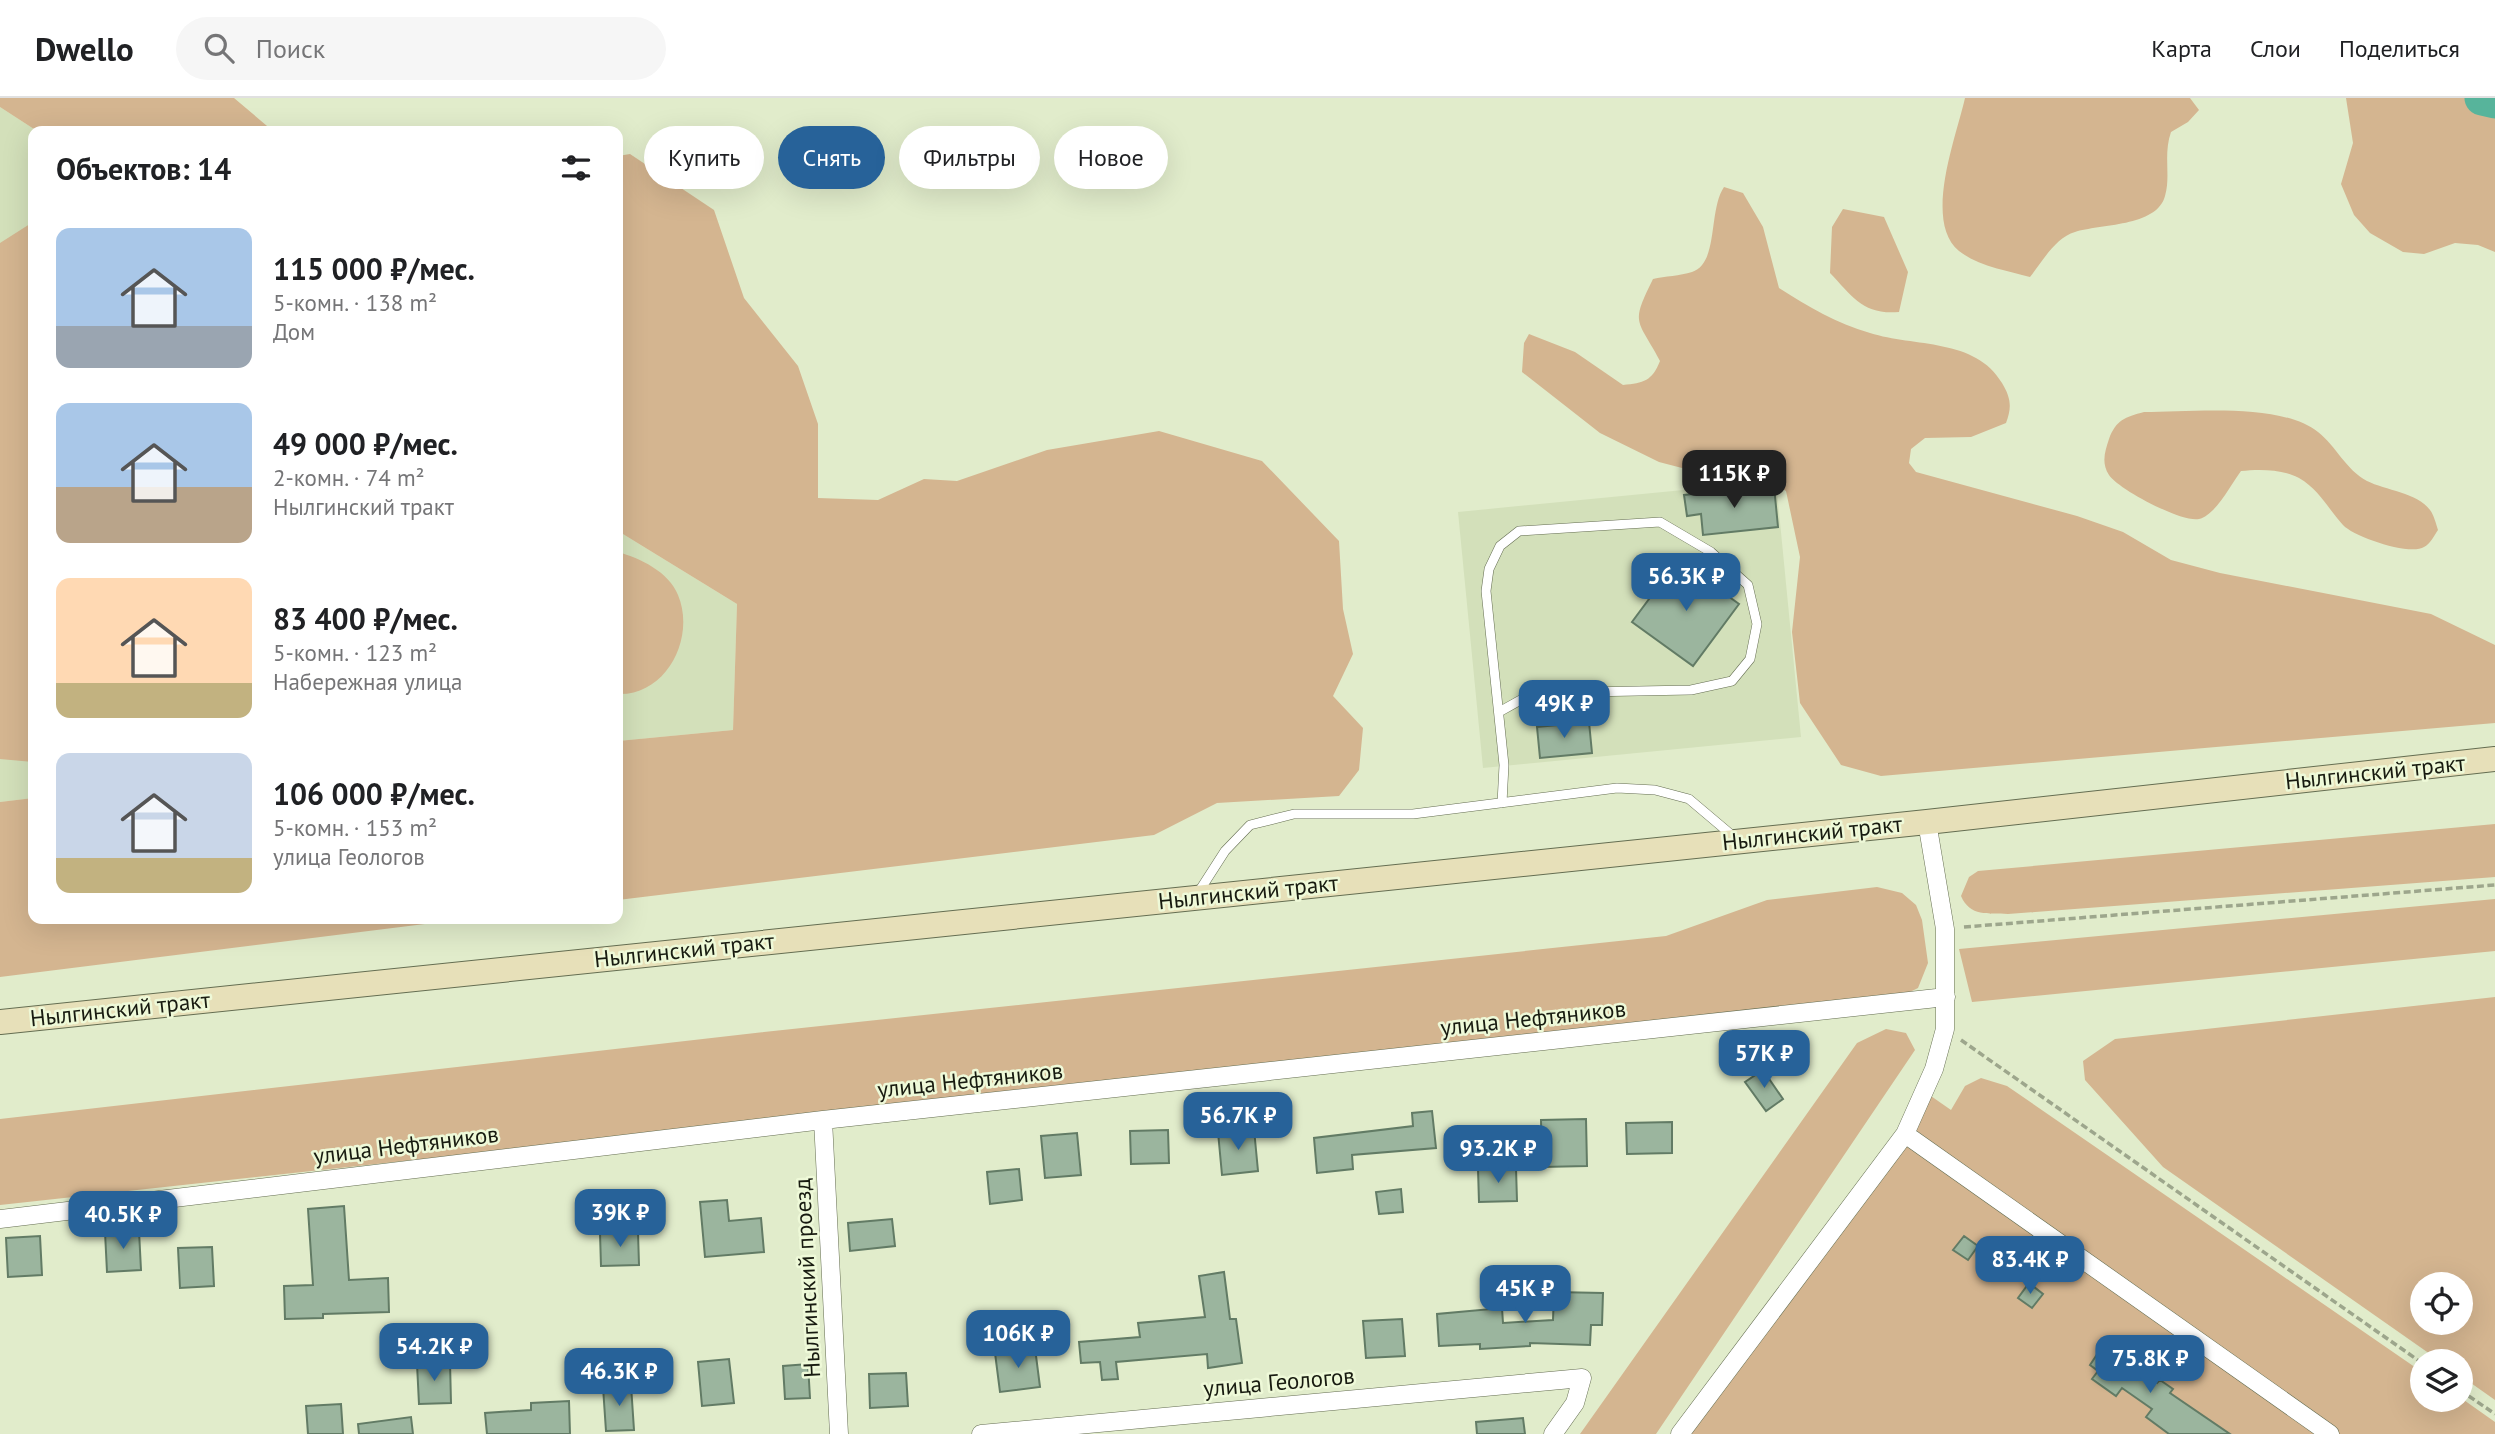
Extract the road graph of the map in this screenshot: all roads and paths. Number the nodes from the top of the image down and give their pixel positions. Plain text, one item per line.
1 (1499, 712) junction
2 (2495, 759) edge
3 (1502, 803) junction
4 (1927, 822) junction
5 (1738, 840) junction
6 (2495, 885) edge
7 (1195, 897) junction
8 (1945, 929) junction
9 (1946, 997) junction
10 (0, 1021) edge
11 (1945, 1029) junction
12 (823, 1121) junction
13 (1905, 1134) junction
14 (0, 1219) edge
15 (2410, 1355) edge
16 (2473, 1399) edge
17 (2495, 1414) edge
18 (1687, 1431) edge
19 (839, 1434) edge
20 (981, 1434) edge
21 (1553, 1434) edge
22 (2330, 1434) edge

1 - 1 lane
1 - 3 lane
2 - 4 main road, Нылгинский тракт
3 - 5 lane
3 - 7 lane
4 - 5 main road, Нылгинский тракт
4 - 8 street
5 - 7 main road, Нылгинский тракт
6 - 8 path
7 - 10 main road, Нылгинский тракт
8 - 9 street
9 - 11 street
9 - 12 street, улица Нефтяников
11 - 13 street
11 - 15 path
12 - 14 street, улица Нефтяников
12 - 19 street, Нылгинский проезд
13 - 18 street
13 - 22 street
16 - 17 path
20 - 21 street, улица Геологов

